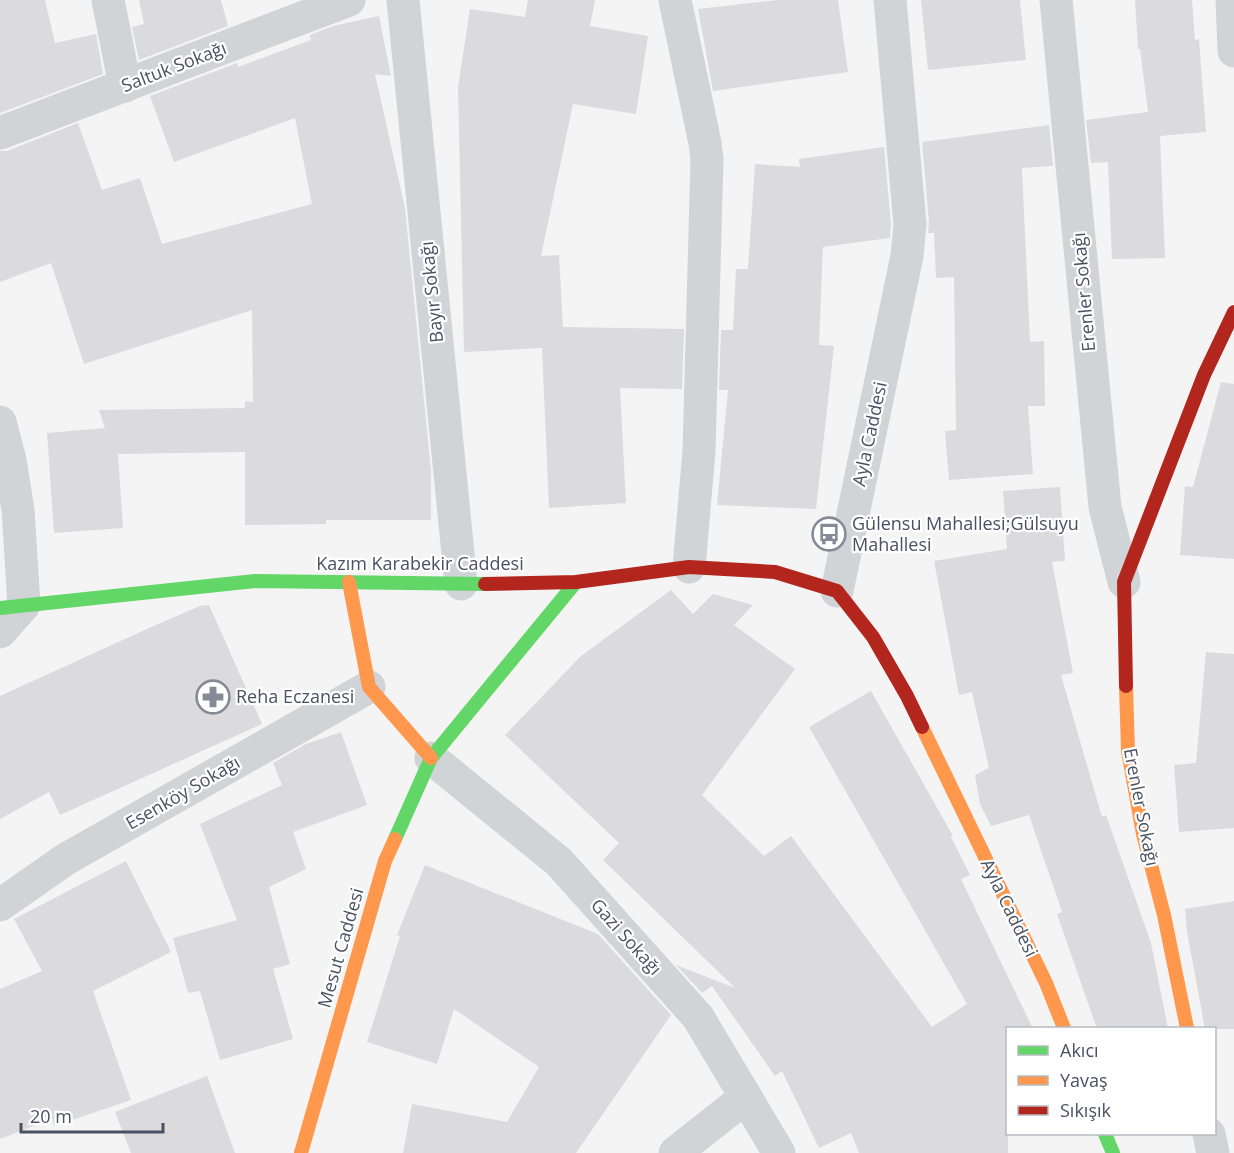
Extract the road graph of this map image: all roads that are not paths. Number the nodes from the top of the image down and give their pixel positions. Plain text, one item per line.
1 (108, 0) edge
2 (349, 0) edge
3 (403, 0) edge
4 (675, 0) edge
5 (890, 0) edge
6 (1056, 0) edge
7 (1232, 0) edge
8 (1234, 51) edge
9 (125, 86) junction
10 (0, 133) edge
11 (1234, 312) edge
12 (0, 422) edge
13 (689, 567) junction
14 (349, 582) junction
15 (576, 582) junction
16 (1124, 582) junction
17 (461, 584) junction
18 (837, 591) junction
19 (12, 606) edge
20 (0, 632) edge
21 (369, 687) junction
22 (431, 758) junction
23 (0, 905) edge
24 (1063, 1027) edge
25 (1187, 1027) edge
26 (746, 1097) junction
27 (1105, 1135) edge
28 (1209, 1135) edge
29 (301, 1153) edge
30 (675, 1153) edge
31 (779, 1153) edge
32 (1113, 1153) edge
33 (1213, 1153) edge

1 - 9 street
2 - 9 street, Saltuk Sokağı
3 - 17 street, Bayır Sokağı
4 - 13 street
5 - 18 street, Ayla Caddesi
6 - 16 street, Erenler Sokağı
7 - 8 street
9 - 10 street, Saltuk Sokağı
11 - 16 street, Erenler Sokağı
12 - 19 street
13 - 15 street, Kazım Karabekir Caddesi
13 - 18 street, Kazım Karabekir Caddesi
14 - 17 street, Kazım Karabekir Caddesi
14 - 19 street, Kazım Karabekir Caddesi
14 - 21 street
15 - 17 street, Kazım Karabekir Caddesi
15 - 22 street, Mesut Caddesi
16 - 25 street, Erenler Sokağı
18 - 24 street, Ayla Caddesi
19 - 20 street
21 - 22 street
21 - 23 street, Esenköy Sokağı
22 - 26 street, Gazi Sokağı
22 - 29 street, Mesut Caddesi
26 - 30 street
26 - 31 street, Gazi Sokağı
27 - 32 street
28 - 33 street

